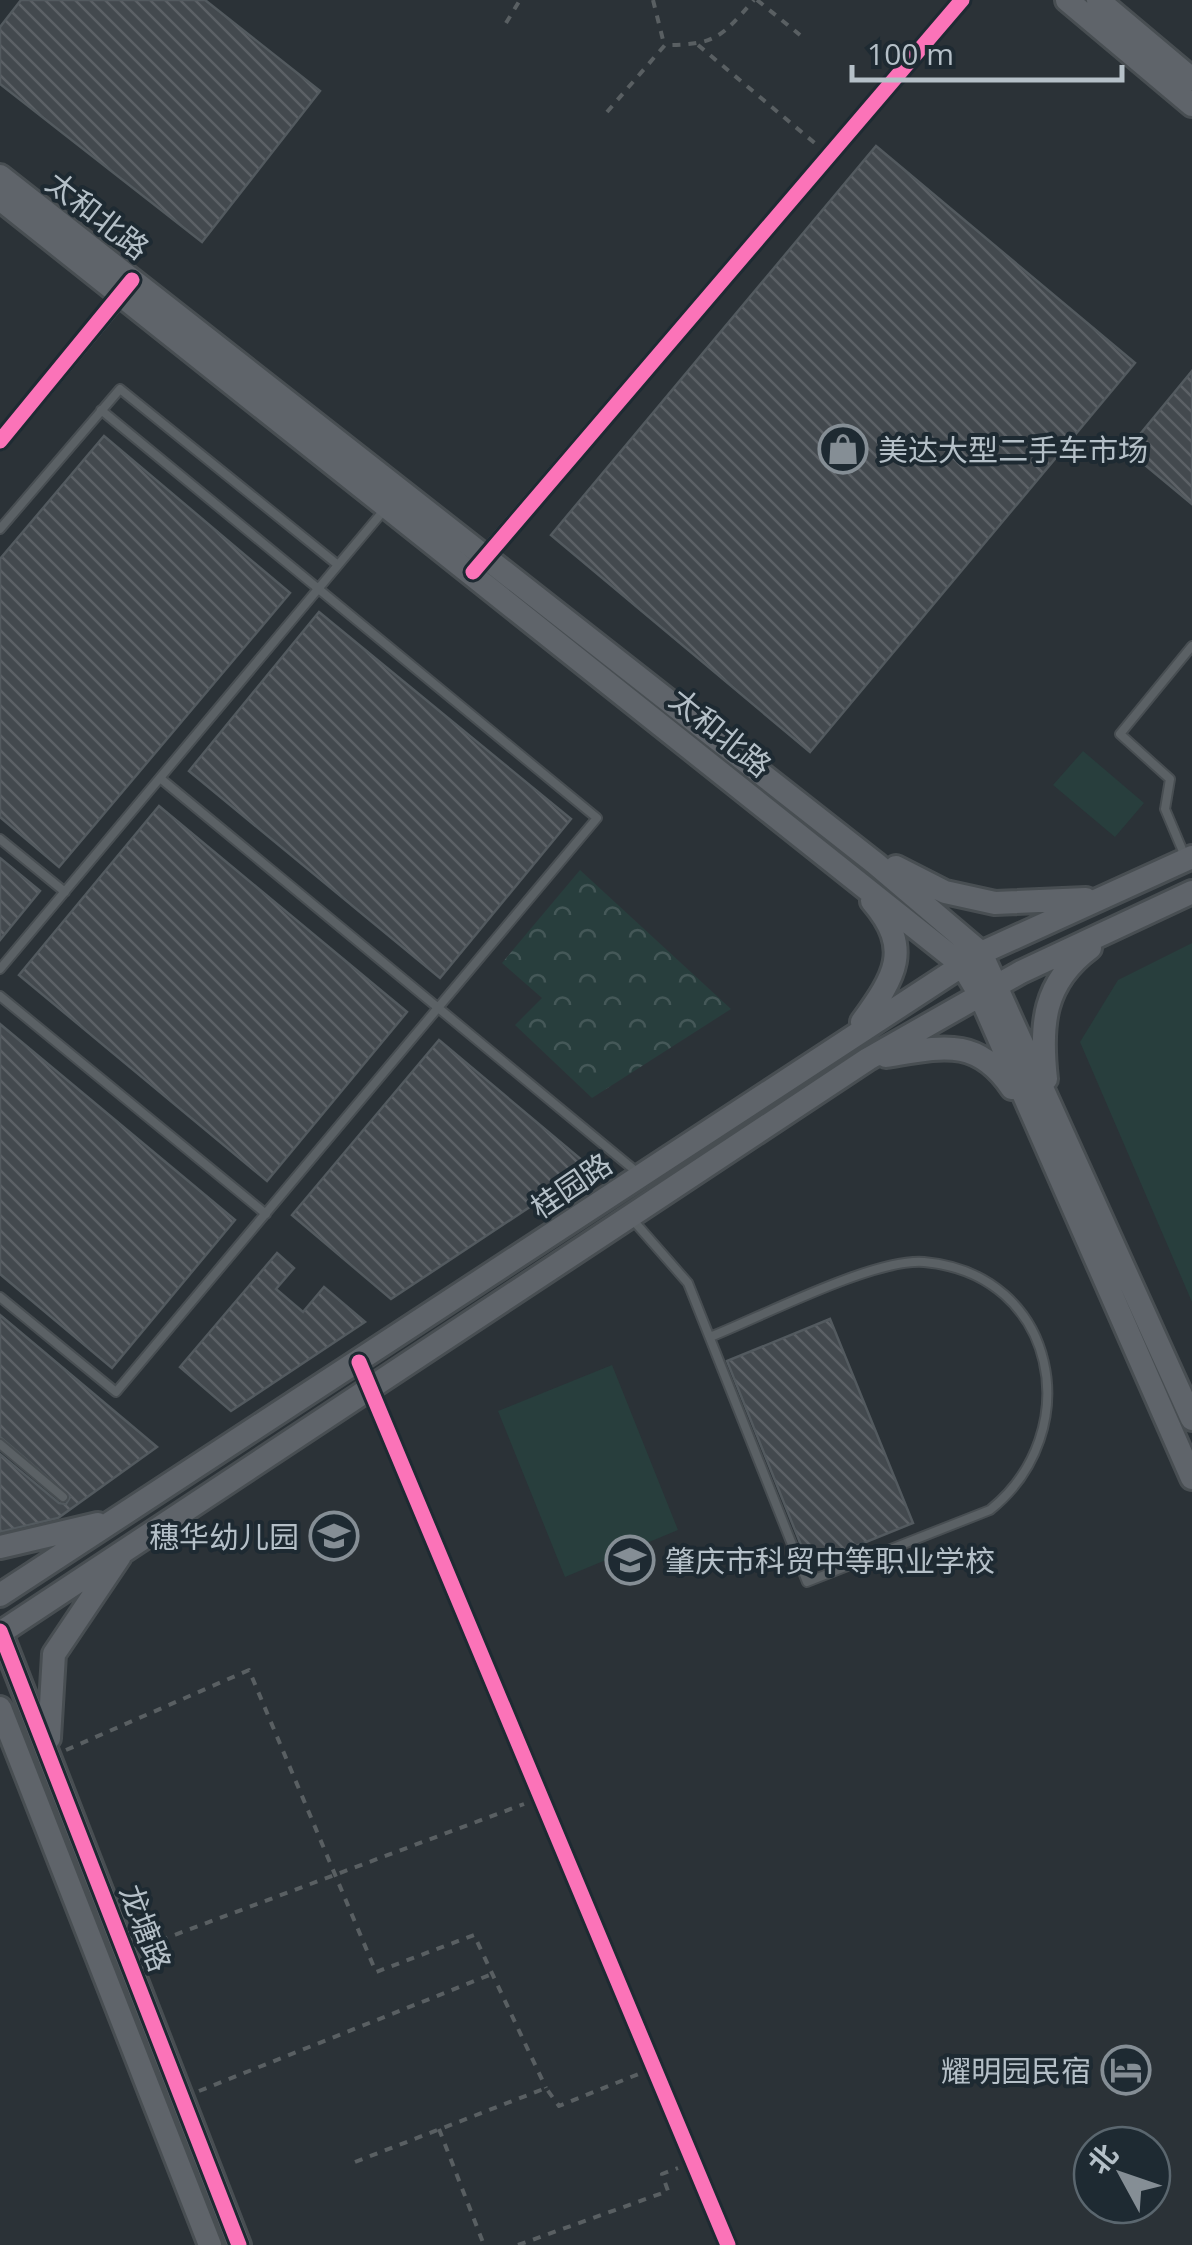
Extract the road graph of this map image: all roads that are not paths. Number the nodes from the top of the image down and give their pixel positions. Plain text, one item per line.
1 (962, 0) edge
2 (1067, 0) edge
3 (1098, 0) edge
4 (1192, 78) edge
5 (1192, 105) edge
6 (0, 176) edge
7 (0, 199) edge
8 (127, 287) junction
9 (101, 410) junction
10 (0, 440) edge
11 (394, 498) junction
12 (0, 529) edge
13 (479, 565) junction
14 (338, 566) junction
15 (318, 589) junction
16 (1192, 646) edge
17 (160, 778) junction
18 (0, 839) edge
19 (1189, 858) edge
20 (875, 864) junction
21 (843, 868) junction
22 (65, 892) junction
23 (1192, 892) edge
24 (1105, 898) junction
25 (1116, 928) junction
26 (972, 959) junction
27 (0, 969) edge
28 (988, 990) junction
29 (0, 996) edge
30 (438, 1008) junction
31 (852, 1034) junction
32 (868, 1059) junction
33 (1042, 1112) junction
34 (640, 1175) junction
35 (266, 1214) junction
36 (629, 1216) junction
37 (0, 1297) edge
38 (710, 1338) junction
39 (359, 1362) junction
40 (368, 1388) junction
41 (1192, 1419) edge
42 (0, 1444) edge
43 (1192, 1478) edge
44 (63, 1496) dead end
45 (130, 1514) junction
46 (130, 1544) junction
47 (0, 1547) edge
48 (0, 1595) edge
49 (0, 1632) edge
50 (0, 1708) edge
51 (0, 1740) edge
52 (50, 1756) junction
53 (26, 1774) junction
54 (210, 2245) edge
55 (240, 2245) edge
56 (728, 2245) edge

1 - 13 street
2 - 5 main road
3 - 4 main road
6 - 8 main road, 太和北路
7 - 8 main road, 太和北路
8 - 10 street
8 - 11 main road, 太和北路
9 - 12 lane
9 - 14 lane
9 - 15 lane
11 - 13 main road, 太和北路
11 - 14 lane
13 - 20 main road, 太和北路
13 - 21 main road, 太和北路
14 - 15 lane
15 - 17 lane
15 - 30 lane
16 - 19 lane
17 - 22 lane
17 - 30 lane
18 - 22 lane
19 - 24 main road, 桂园路
20 - 24 main road
20 - 26 main road, 太和北路
21 - 26 main road, 太和北路
21 - 31 main road
22 - 27 lane
23 - 25 main road
24 - 26 main road, 桂园路
25 - 28 main road
25 - 33 main road
26 - 28 main road, 太和北路
26 - 31 main road, 桂园路
28 - 32 main road
28 - 33 main road, 太和北路
29 - 35 lane
30 - 34 lane
30 - 35 lane
31 - 34 main road, 桂园路
32 - 33 main road
32 - 36 main road
33 - 41 main road, 太和北路
33 - 43 main road, 太和北路
34 - 39 main road, 桂园路
35 - 37 lane
36 - 38 lane
36 - 40 main road
38 - 38 lane
39 - 40 street
39 - 45 main road, 桂园路
40 - 46 main road
40 - 56 street
42 - 44 lane
45 - 47 main road
45 - 48 main road, 桂园路
46 - 49 main road
46 - 52 main road
49 - 52 main road, 龙塘路
50 - 53 main road
51 - 53 main road
52 - 55 main road, 龙塘路
53 - 54 main road

